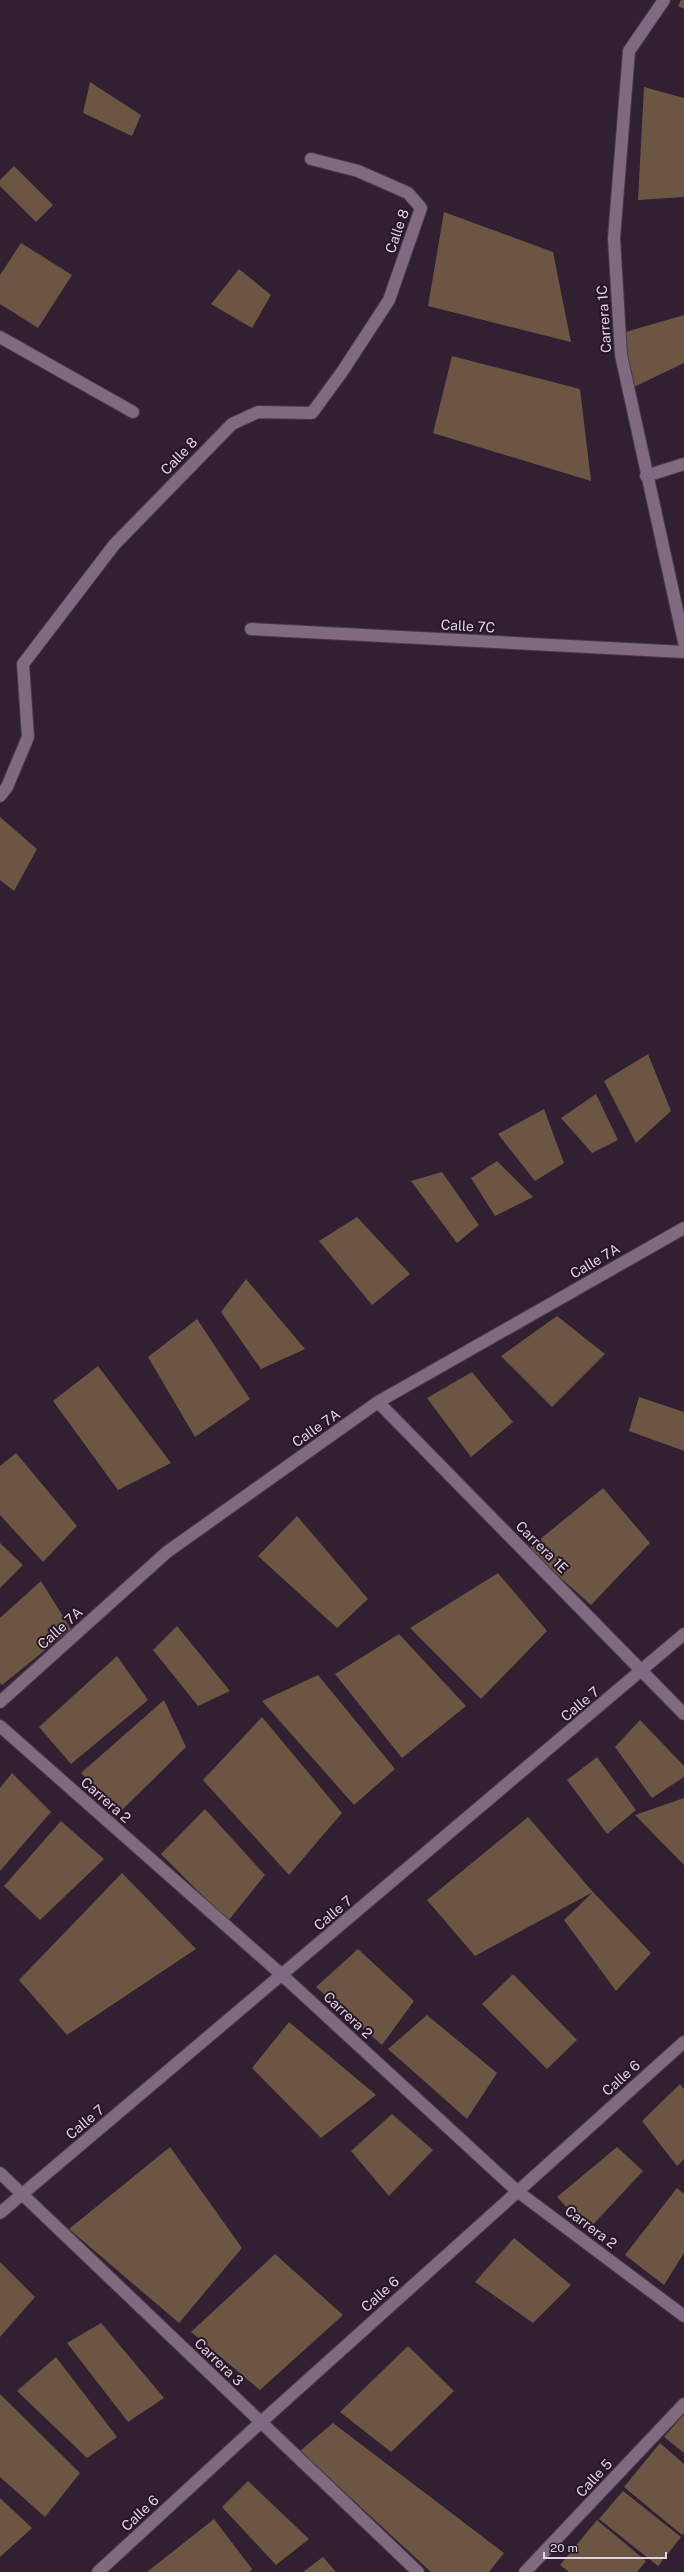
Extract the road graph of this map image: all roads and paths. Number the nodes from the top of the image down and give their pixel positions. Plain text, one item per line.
1 (664, 0) edge
2 (311, 159) dead end
3 (0, 337) edge
4 (133, 412) dead end
5 (684, 464) edge
6 (646, 476) junction
7 (251, 629) dead end
8 (684, 642) edge
9 (684, 652) edge
10 (0, 796) edge
11 (684, 1228) edge
12 (378, 1402) junction
13 (684, 1634) edge
14 (643, 1670) junction
15 (0, 1702) edge
16 (684, 1714) edge
17 (0, 1726) edge
18 (282, 1976) junction
19 (684, 2042) edge
20 (0, 2173) edge
21 (517, 2191) junction
22 (24, 2193) junction
23 (0, 2214) edge
24 (684, 2316) edge
25 (684, 2404) edge
26 (260, 2423) junction
27 (98, 2572) edge
28 (418, 2572) edge
29 (525, 2572) edge

1 - 6 street, Carrera 1C
2 - 10 street, Calle 8
3 - 4 street
5 - 6 street
6 - 8 street, Carrera 1C
7 - 9 street, Calle 7C
11 - 12 street, Calle 7A
12 - 14 street, Carrera 1E
12 - 15 street, Calle 7A
13 - 14 street, Calle 7
14 - 16 street, Carrera 1E
14 - 18 street, Calle 7
17 - 18 street, Carrera 2
18 - 21 street, Carrera 2
18 - 22 street, Calle 7
19 - 21 street, Calle 6
20 - 22 street, Carrera 3
21 - 24 street, Carrera 2
21 - 26 street, Calle 6
22 - 23 street, Calle 7
22 - 26 street, Carrera 3
25 - 29 street, Calle 5
26 - 27 street, Calle 6
26 - 28 street, Carrera 3

